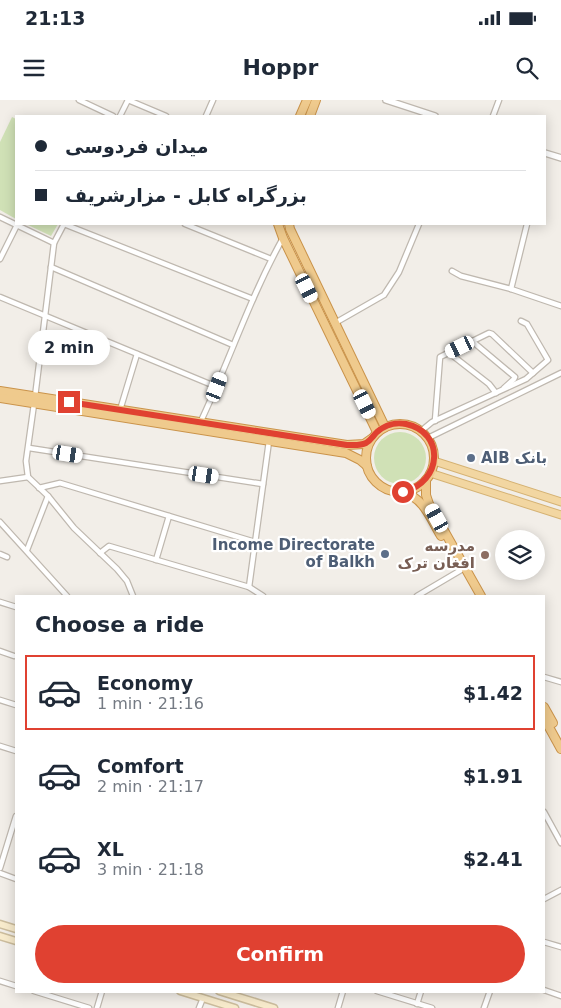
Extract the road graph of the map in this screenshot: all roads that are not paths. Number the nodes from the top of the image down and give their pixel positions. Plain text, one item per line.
1 (79, 100) edge
2 (128, 100) edge
3 (214, 100) edge
4 (307, 100) edge
5 (316, 100) edge
6 (386, 100) edge
7 (500, 100) edge
8 (111, 115) edge
9 (120, 115) edge
10 (164, 115) edge
11 (206, 115) edge
12 (300, 115) edge
13 (310, 115) edge
14 (432, 115) edge
15 (493, 115) edge
16 (546, 153) edge
17 (561, 158) edge
18 (0, 217) edge
19 (15, 224) edge
20 (17, 225) joint
21 (63, 225) edge
22 (67, 225) edge
23 (187, 225) edge
24 (278, 225) edge
25 (289, 225) edge
26 (419, 225) edge
27 (527, 225) edge
28 (283, 238) junction
29 (54, 243) junction
30 (0, 259) edge
31 (271, 259) junction
32 (52, 267) junction
33 (452, 272) dead end
34 (511, 289) junction
35 (0, 297) edge
36 (253, 299) junction
37 (561, 306) edge
38 (46, 316) junction
39 (521, 321) dead end
40 (334, 323) junction
41 (472, 341) junction
42 (233, 345) junction
43 (448, 352) junction
44 (137, 354) junction
45 (533, 373) junction
46 (561, 373) edge
47 (217, 387) junction
48 (504, 389) junction
49 (0, 391) edge
50 (496, 393) junction
51 (0, 398) edge
52 (35, 400) junction
53 (120, 410) junction
54 (435, 421) junction
55 (200, 423) junction
56 (385, 426) junction
57 (421, 431) junction
58 (377, 432) junction
59 (428, 438) junction
60 (371, 439) junction
61 (269, 441) junction
62 (28, 448) junction
63 (434, 461) junction
64 (367, 466) junction
65 (28, 477) junction
66 (428, 477) junction
67 (0, 482) edge
68 (263, 484) junction
69 (39, 488) junction
70 (403, 492) junction
71 (48, 496) junction
72 (561, 502) edge
73 (561, 515) edge
74 (169, 516) junction
75 (0, 522) edge
76 (443, 534) junction
77 (255, 542) junction
78 (27, 550) junction
79 (100, 553) junction
80 (0, 554) edge
81 (7, 557) dead end
82 (156, 560) junction
83 (460, 570) junction
84 (249, 587) junction
85 (66, 595) edge
86 (134, 595) edge
87 (261, 595) edge
88 (422, 595) edge
89 (474, 595) edge
90 (480, 595) edge
91 (0, 602) edge
92 (15, 608) edge
93 (0, 651) edge
94 (14, 656) dead end
95 (545, 677) edge
96 (561, 682) edge
97 (0, 700) edge
98 (15, 705) edge
99 (545, 709) edge
100 (545, 722) edge
101 (561, 738) edge
102 (0, 746) edge
103 (561, 749) edge
104 (15, 751) edge
105 (545, 814) edge
106 (15, 819) edge
107 (561, 843) edge
108 (0, 868) edge
109 (0, 873) edge
110 (15, 879) edge
111 (561, 890) edge
112 (545, 898) edge
113 (0, 924) edge
114 (15, 929) edge
115 (0, 936) edge
116 (15, 941) edge
117 (545, 942) edge
118 (561, 947) edge
119 (0, 981) edge
120 (15, 986) edge
121 (545, 990) edge
122 (40, 993) edge
123 (101, 993) edge
124 (187, 993) edge
125 (225, 993) edge
126 (342, 993) edge
127 (383, 993) edge
128 (420, 993) edge
129 (489, 993) edge
130 (561, 996) edge
131 (203, 998) junction
132 (418, 1004) junction
133 (89, 1008) edge
134 (97, 1008) edge
135 (200, 1008) edge
136 (235, 1008) edge
137 (274, 1008) edge
138 (338, 1008) edge
139 (432, 1008) edge
140 (484, 1008) edge

1 - 8 street
2 - 9 street
2 - 10 street
3 - 11 street
4 - 12 highway
5 - 13 highway
6 - 14 street
7 - 15 street
16 - 17 street
18 - 19 street
20 - 29 street
20 - 30 street
21 - 29 street
22 - 36 street
23 - 31 street
24 - 28 highway
25 - 40 highway
26 - 40 street
27 - 34 street
28 - 31 street
28 - 58 highway
29 - 32 street
31 - 36 street
32 - 38 street
32 - 42 street
33 - 34 street
34 - 37 street
35 - 38 street
36 - 42 street
38 - 44 street
38 - 52 street
39 - 45 street
40 - 56 highway
41 - 43 street
41 - 45 street
41 - 48 street
42 - 47 street
43 - 50 street
43 - 54 street
44 - 47 street
44 - 53 street
45 - 48 street
46 - 59 street
47 - 55 street
48 - 50 street
49 - 52 highway
50 - 54 street
51 - 52 highway
52 - 53 highway
52 - 61 highway
52 - 62 street
53 - 55 highway
54 - 57 street
55 - 60 highway
56 - 57 highway
56 - 58 highway
57 - 59 highway
58 - 60 highway
59 - 63 highway
60 - 64 highway
61 - 64 highway
61 - 68 street
62 - 65 street
62 - 68 street
63 - 66 highway
63 - 72 main road
64 - 70 highway
65 - 67 street
65 - 69 street
66 - 70 highway
66 - 73 main road
66 - 76 highway
68 - 77 street
69 - 71 street
69 - 74 street
70 - 76 highway
71 - 78 street
71 - 79 street
74 - 77 street
74 - 82 street
75 - 78 street
76 - 83 highway
76 - 90 highway
77 - 84 street
78 - 85 street
79 - 82 street
79 - 86 street
80 - 81 street
82 - 84 street
83 - 88 street
83 - 89 highway
84 - 87 street
91 - 92 street
93 - 94 street
95 - 96 street
97 - 98 street
99 - 101 highway
100 - 103 highway
102 - 104 street
105 - 107 street
106 - 108 street
109 - 110 street
111 - 112 street
113 - 114 main road
115 - 116 main road
117 - 118 street
119 - 120 street
121 - 130 street
122 - 133 street
123 - 134 street
124 - 131 main road
125 - 137 main road
126 - 138 street
127 - 132 street
128 - 132 street
129 - 140 street
131 - 135 street
131 - 136 main road
132 - 139 street

